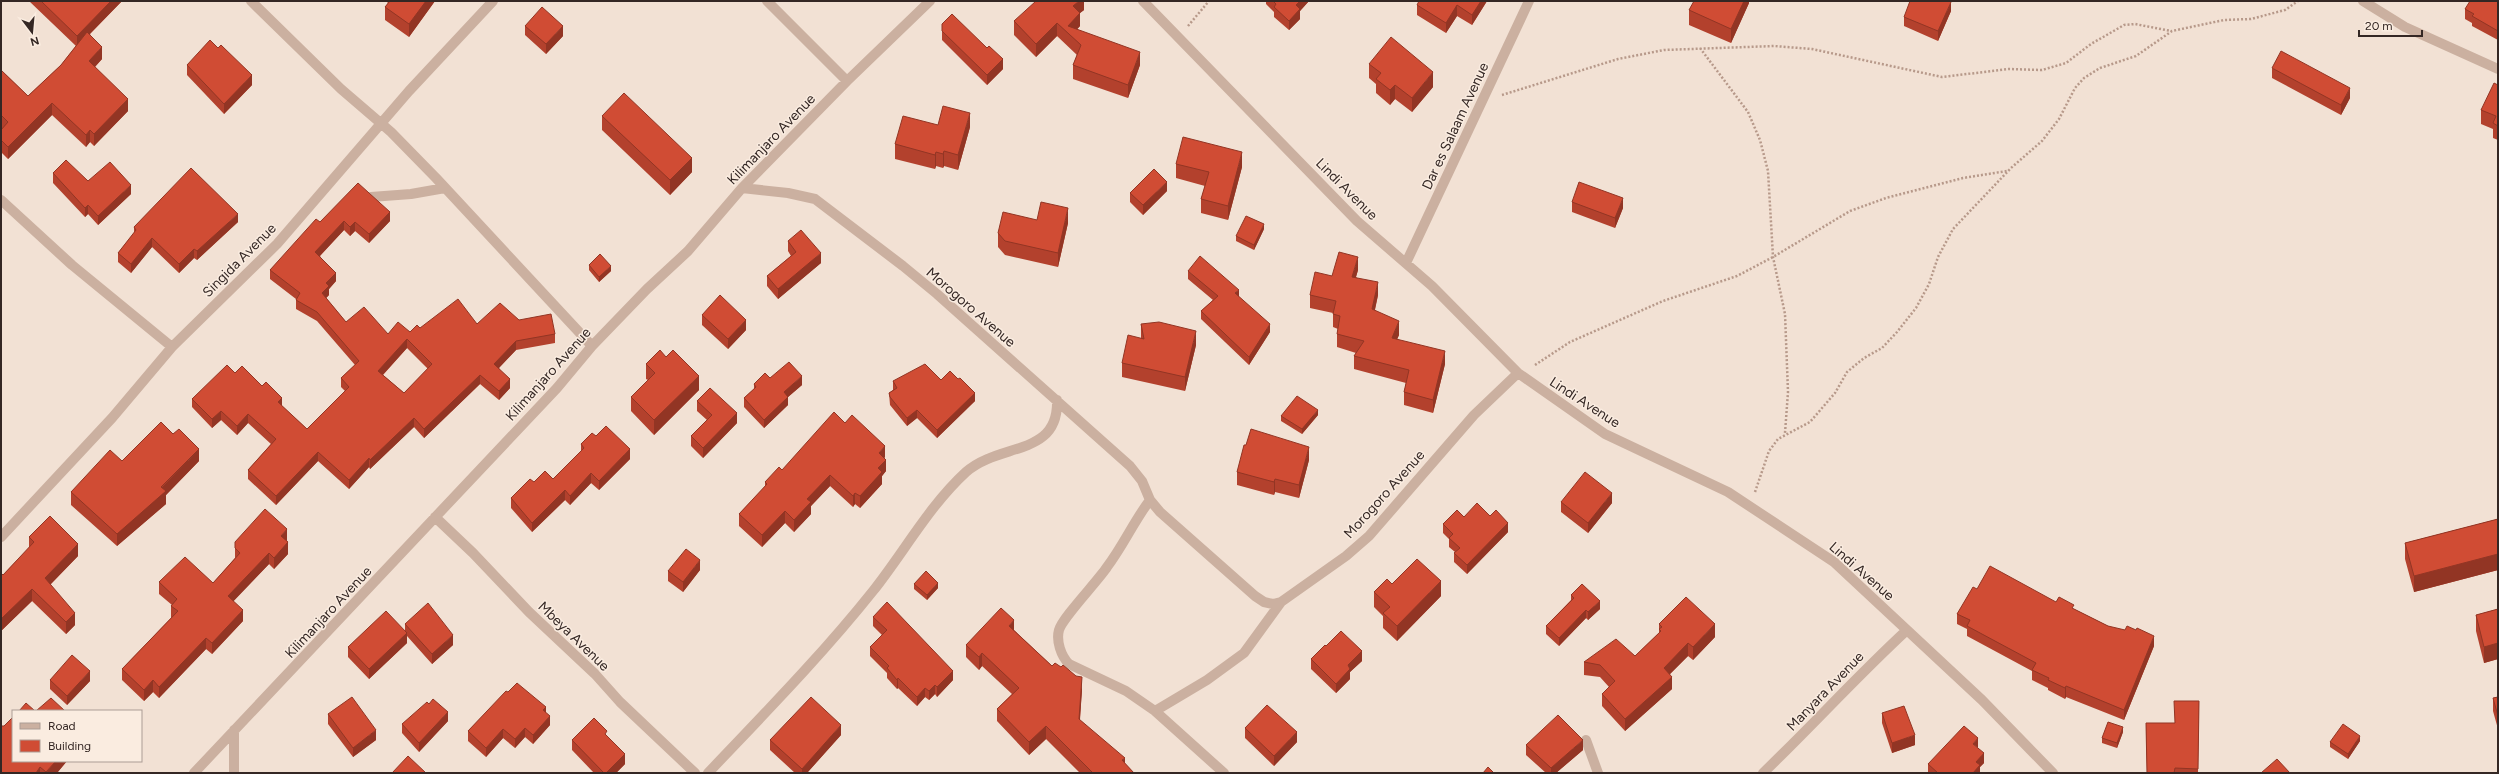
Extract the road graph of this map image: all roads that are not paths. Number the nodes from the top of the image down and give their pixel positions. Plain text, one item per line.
1 (251, 1) edge
2 (493, 1) edge
3 (767, 1) edge
4 (930, 1) edge
5 (1143, 1) edge
6 (1529, 1) edge
7 (2362, 1) edge
8 (2498, 69) edge
9 (847, 81) junction
10 (380, 125) junction
11 (445, 188) junction
12 (742, 188) junction
13 (371, 197) edge
14 (1, 200) edge
15 (1406, 263) junction
16 (592, 346) junction
17 (172, 347) junction
18 (1521, 375) junction
19 (1057, 400) junction
20 (1150, 500) junction
21 (435, 517) junction
22 (1, 537) edge
23 (1282, 602) junction
24 (1908, 630) junction
25 (1155, 711) junction
26 (234, 730) junction
27 (1586, 740) dead end
28 (194, 773) edge
29 (234, 773) edge
30 (695, 773) edge
31 (708, 773) edge
32 (1224, 773) edge
33 (1598, 773) edge
34 (1763, 773) edge
35 (2053, 773) edge

1 - 10 street
2 - 10 street, Singida Avenue
3 - 9 street
4 - 9 street, Kilimanjaro Avenue
5 - 15 street, Lindi Avenue
6 - 15 street, Dar es Salaam Avenue
7 - 8 street
9 - 12 street, Kilimanjaro Avenue
10 - 11 street
10 - 17 street, Singida Avenue
11 - 13 street
11 - 16 street
12 - 16 street, Kilimanjaro Avenue
12 - 19 street, Morogoro Avenue
14 - 17 street
15 - 18 street, Lindi Avenue
16 - 21 street, Kilimanjaro Avenue
17 - 22 street, Singida Avenue
18 - 23 street, Morogoro Avenue
18 - 24 street, Lindi Avenue
19 - 20 street, Morogoro Avenue
19 - 31 street
20 - 23 street, Morogoro Avenue
20 - 25 street
21 - 26 street, Kilimanjaro Avenue
21 - 30 street, Mbeya Avenue
23 - 25 street
24 - 34 street, Manyara Avenue
24 - 35 street, Lindi Avenue
25 - 32 street
26 - 28 street, Kilimanjaro Avenue
26 - 29 street
27 - 33 street

